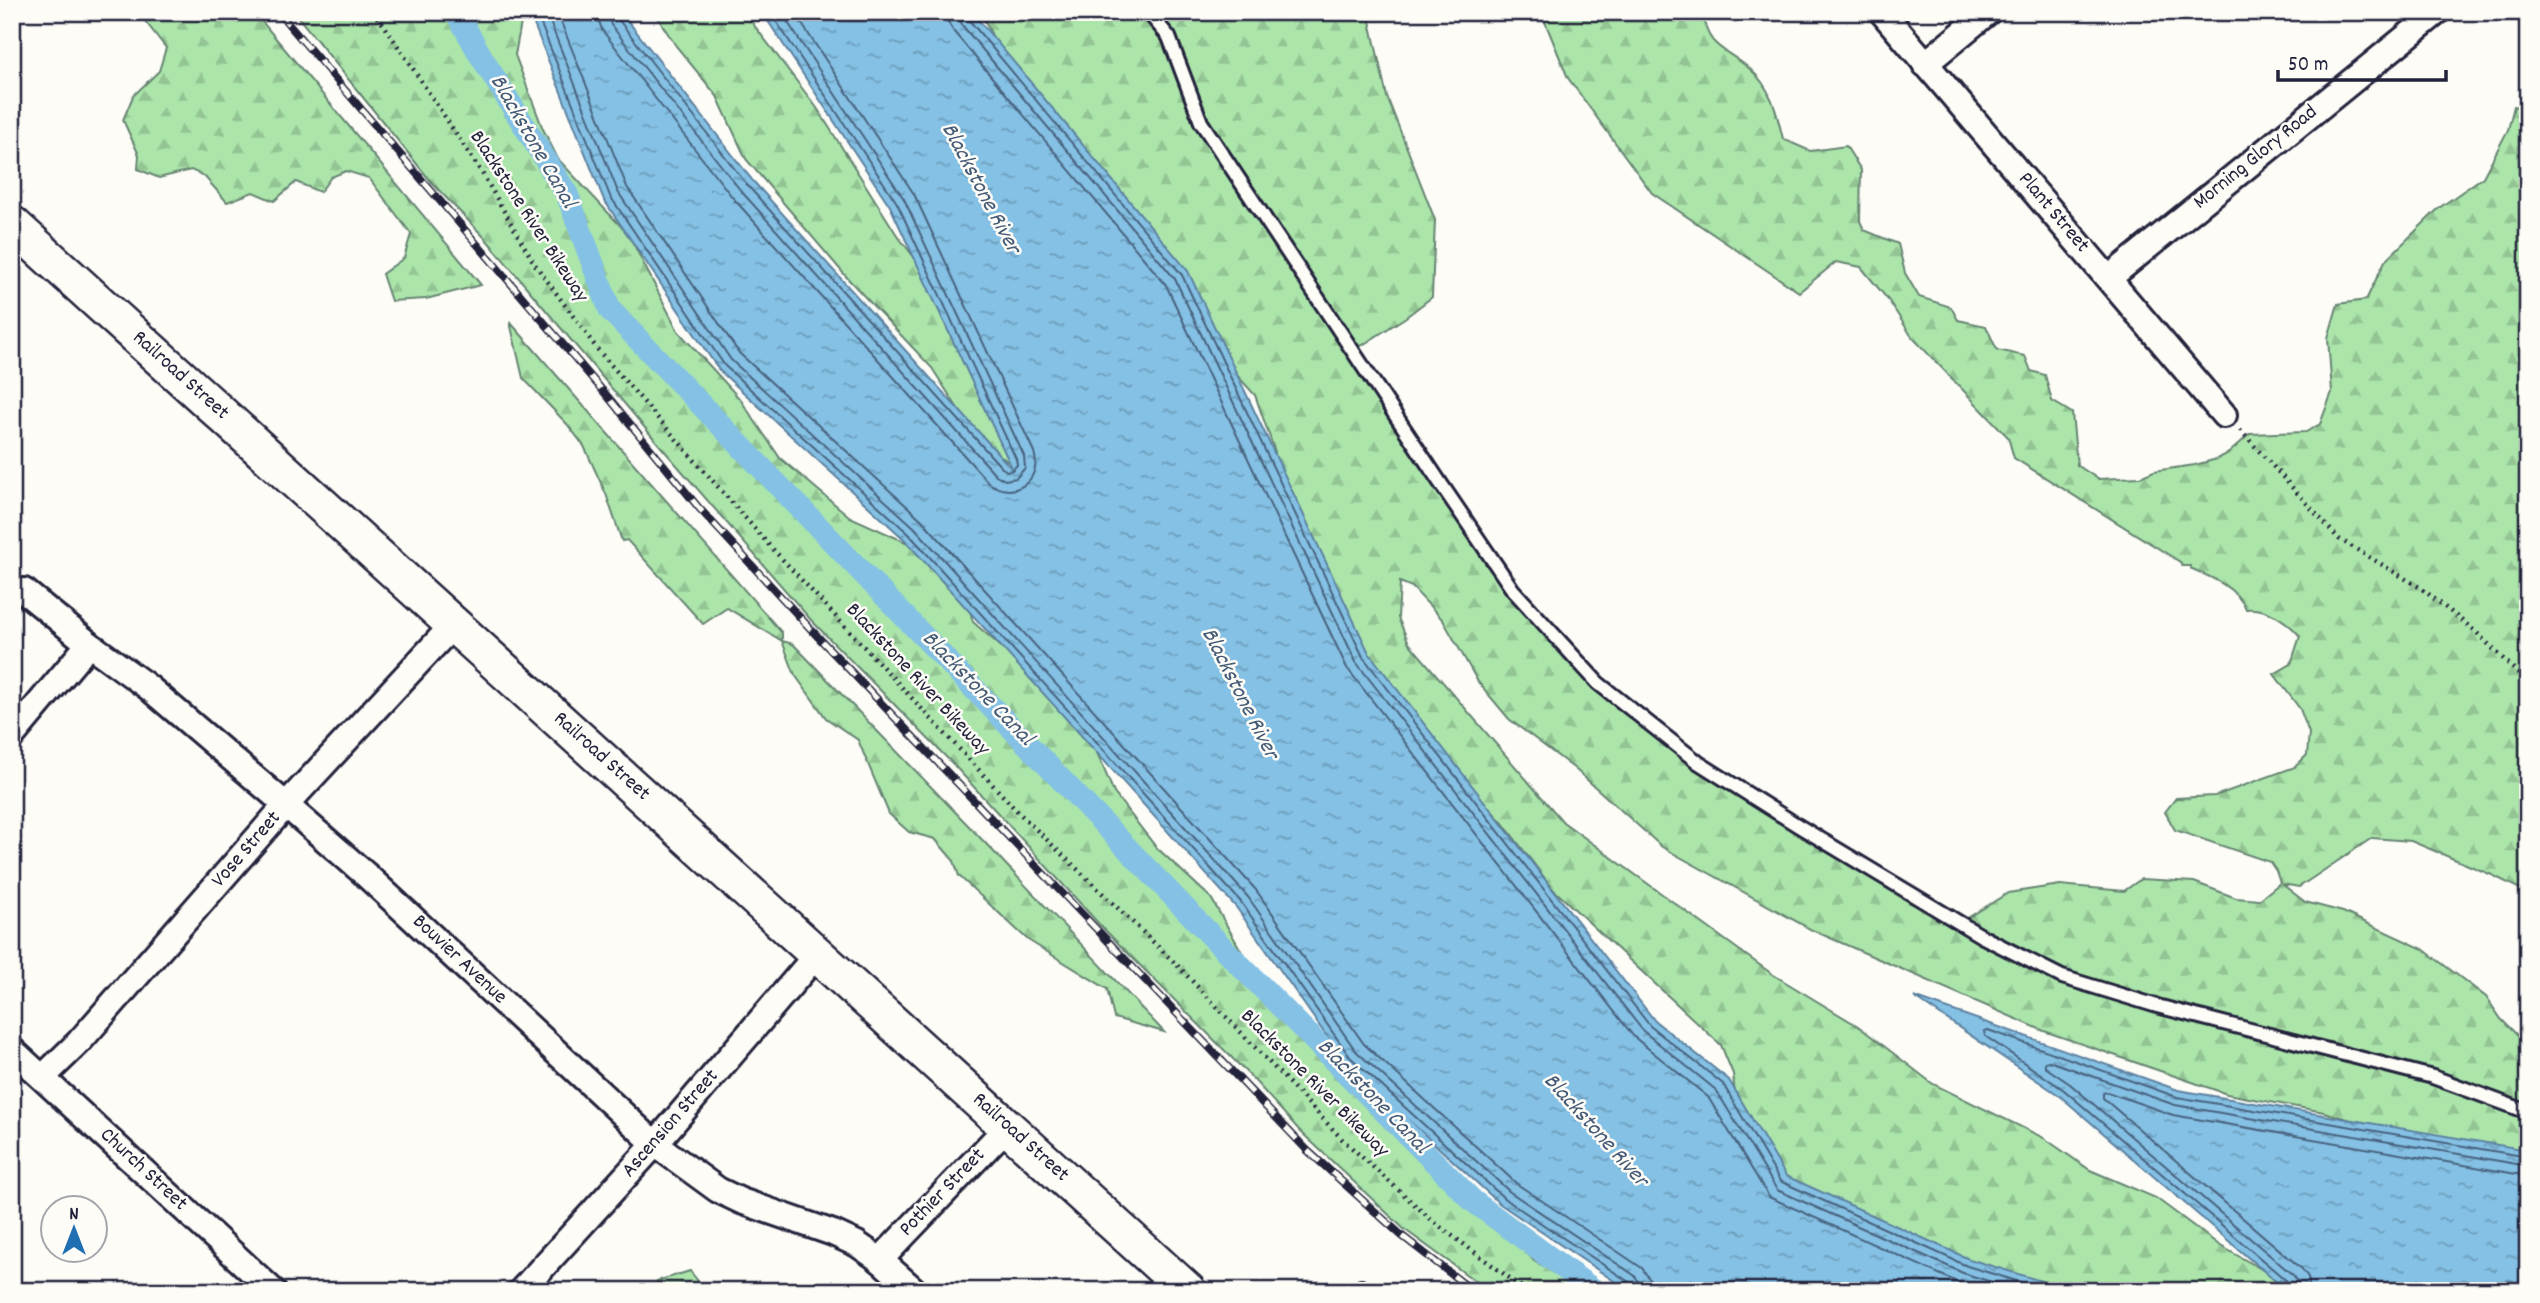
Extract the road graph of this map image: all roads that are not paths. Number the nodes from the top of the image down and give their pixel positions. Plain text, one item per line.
1 (1148, 12) edge
2 (1882, 12) edge
3 (1988, 12) edge
4 (2437, 12) edge
5 (1925, 64) junction
6 (12, 223) edge
7 (2109, 278) junction
8 (2224, 415) road end
9 (24, 592) dead end
10 (453, 625) junction
11 (89, 644) junction
12 (12, 736) edge
13 (286, 805) junction
14 (818, 953) junction
15 (12, 1050) edge
16 (43, 1077) junction
17 (2528, 1112) edge
18 (1007, 1127) junction
19 (655, 1144) junction
20 (880, 1259) junction
21 (1185, 1290) edge
22 (273, 1291) edge
23 (521, 1291) edge
24 (915, 1291) edge

1 - 17 lane
2 - 5 street, Plant Street
3 - 5 street
4 - 7 street, Morning Glory Road
5 - 7 street, Plant Street
6 - 10 street, Railroad Street
7 - 8 street, Plant Street
9 - 11 street, Bouvier Avenue
10 - 13 street, Vose Street
10 - 14 street, Railroad Street
11 - 12 street
11 - 13 street, Bouvier Avenue
13 - 16 street, Vose Street
13 - 19 street, Bouvier Avenue
14 - 18 street, Railroad Street
14 - 19 street, Ascension Street
15 - 16 street, Church Street
16 - 22 street, Church Street
18 - 20 street, Pothier Street
18 - 21 street, Railroad Street
19 - 20 street, Bouvier Avenue
19 - 23 street, Ascension Street
20 - 24 street, Bouvier Avenue

